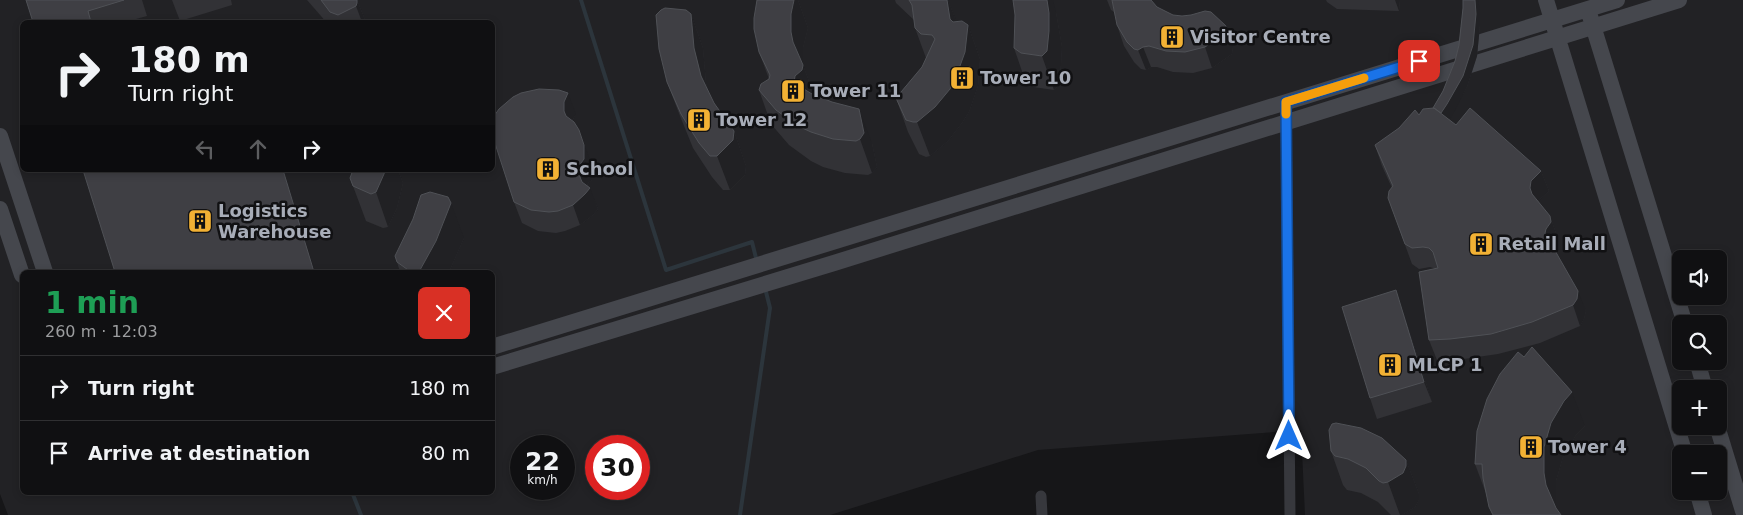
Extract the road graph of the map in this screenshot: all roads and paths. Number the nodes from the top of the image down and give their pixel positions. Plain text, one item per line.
1 (1546, 0) edge
2 (1617, 0) edge
3 (1679, 0) edge
4 (1586, 4) edge
5 (1552, 20) junction
6 (1593, 27) junction
7 (1558, 38) junction
8 (1286, 102) junction
9 (1287, 122) junction
10 (0, 136) edge
11 (0, 209) edge
12 (20, 270) edge
13 (44, 270) edge
14 (1682, 315) edge
15 (495, 346) edge
16 (495, 366) edge
17 (1720, 435) edge
18 (1683, 445) edge
19 (1041, 496) dead end
20 (1700, 500) edge
21 (1743, 511) edge
22 (1042, 515) edge
23 (1290, 515) edge
24 (1704, 515) edge

1 - 5 street
2 - 4 street
3 - 6 street
4 - 5 street
4 - 6 street
5 - 7 street
5 - 8 street
6 - 7 street
6 - 14 street
7 - 9 street
7 - 18 street
8 - 9 street
8 - 15 street
9 - 16 street
9 - 23 street
10 - 13 street
11 - 12 street
17 - 21 street
19 - 22 street
20 - 24 street

